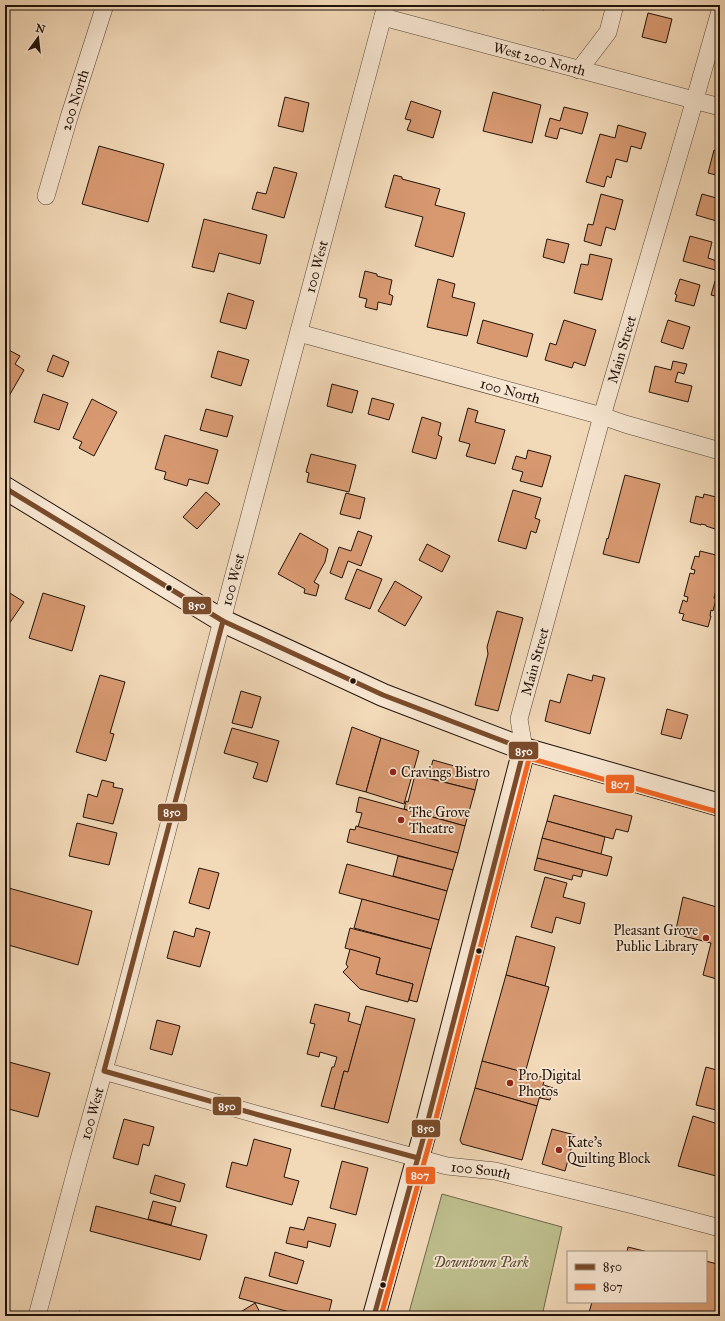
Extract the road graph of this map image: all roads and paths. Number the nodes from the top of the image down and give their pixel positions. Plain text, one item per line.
1 (105, 5) edge
2 (615, 5) edge
3 (385, 11) edge
4 (720, 11) edge
5 (579, 70) junction
6 (695, 101) junction
7 (720, 107) edge
8 (46, 196) dead end
9 (299, 333) junction
10 (602, 416) junction
11 (720, 451) edge
12 (5, 488) edge
13 (223, 621) junction
14 (524, 749) junction
15 (720, 805) edge
16 (104, 1071) junction
17 (418, 1158) junction
18 (720, 1228) edge
19 (37, 1316) edge
20 (374, 1316) edge

1 - 8 street, 200 North
2 - 5 street
3 - 5 street, West 200 North
3 - 9 street, 100 West
4 - 6 street, Main Street
5 - 6 street, West 200 North
6 - 7 street
6 - 10 street, Main Street
9 - 10 street, 100 North
9 - 13 street, 100 West
10 - 11 street, 100 North
10 - 14 street, Main Street
12 - 13 main road
13 - 14 main road
13 - 16 street, 100 West
14 - 15 main road
14 - 17 main road, Main Street
16 - 17 street, 100 South
16 - 19 street, 100 West
17 - 18 street, 100 South
17 - 20 main road, Main Street

